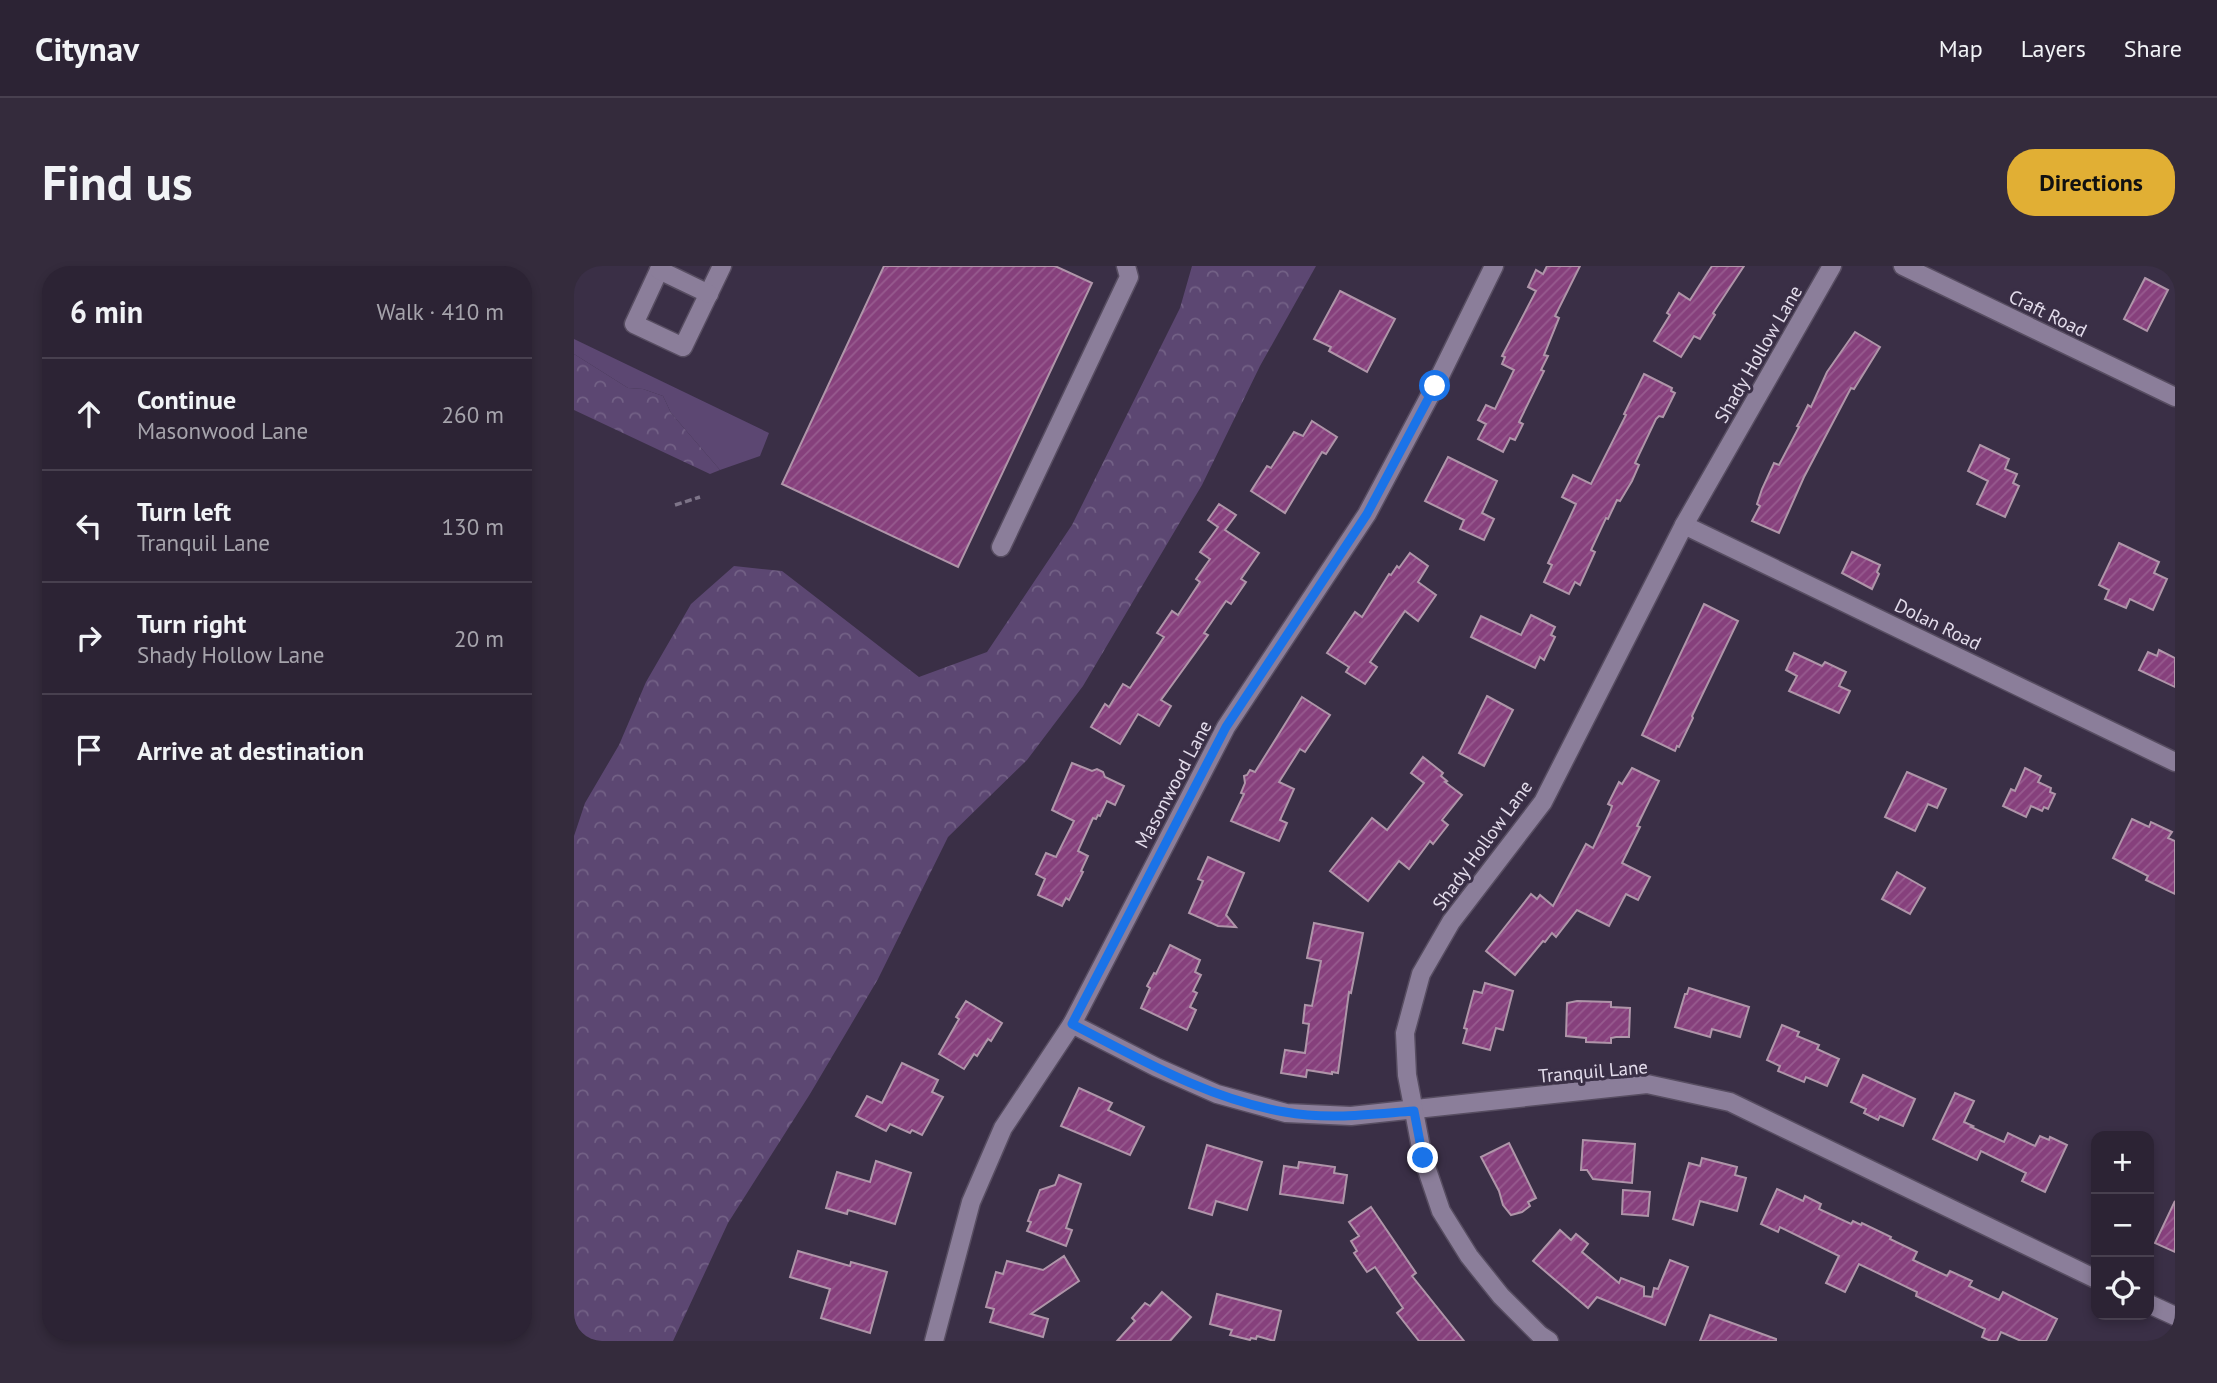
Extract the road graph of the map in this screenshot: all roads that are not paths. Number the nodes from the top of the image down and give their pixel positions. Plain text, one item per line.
1 (722, 266) edge
2 (1126, 266) edge
3 (1494, 266) edge
4 (1832, 266) edge
5 (1903, 266) edge
6 (660, 268) edge
7 (709, 294) junction
8 (2175, 397) edge
9 (1684, 525) junction
10 (1000, 547) dead end
11 (2175, 762) edge
12 (1072, 1024) junction
13 (1414, 1111) junction
14 (2091, 1277) edge
15 (2154, 1306) edge
16 (2175, 1316) edge
17 (934, 1341) edge
18 (1549, 1341) edge

1 - 7 street
2 - 10 street
3 - 12 street, Masonwood Lane
4 - 9 street, Shady Hollow Lane
5 - 8 street, Craft Road
6 - 7 street
6 - 7 street
9 - 11 street, Dolan Road
9 - 13 street, Shady Hollow Lane
12 - 13 street, Tranquil Lane
12 - 17 street, Masonwood Lane
13 - 14 street, Tranquil Lane
13 - 18 street, Shady Hollow Lane
15 - 16 street

